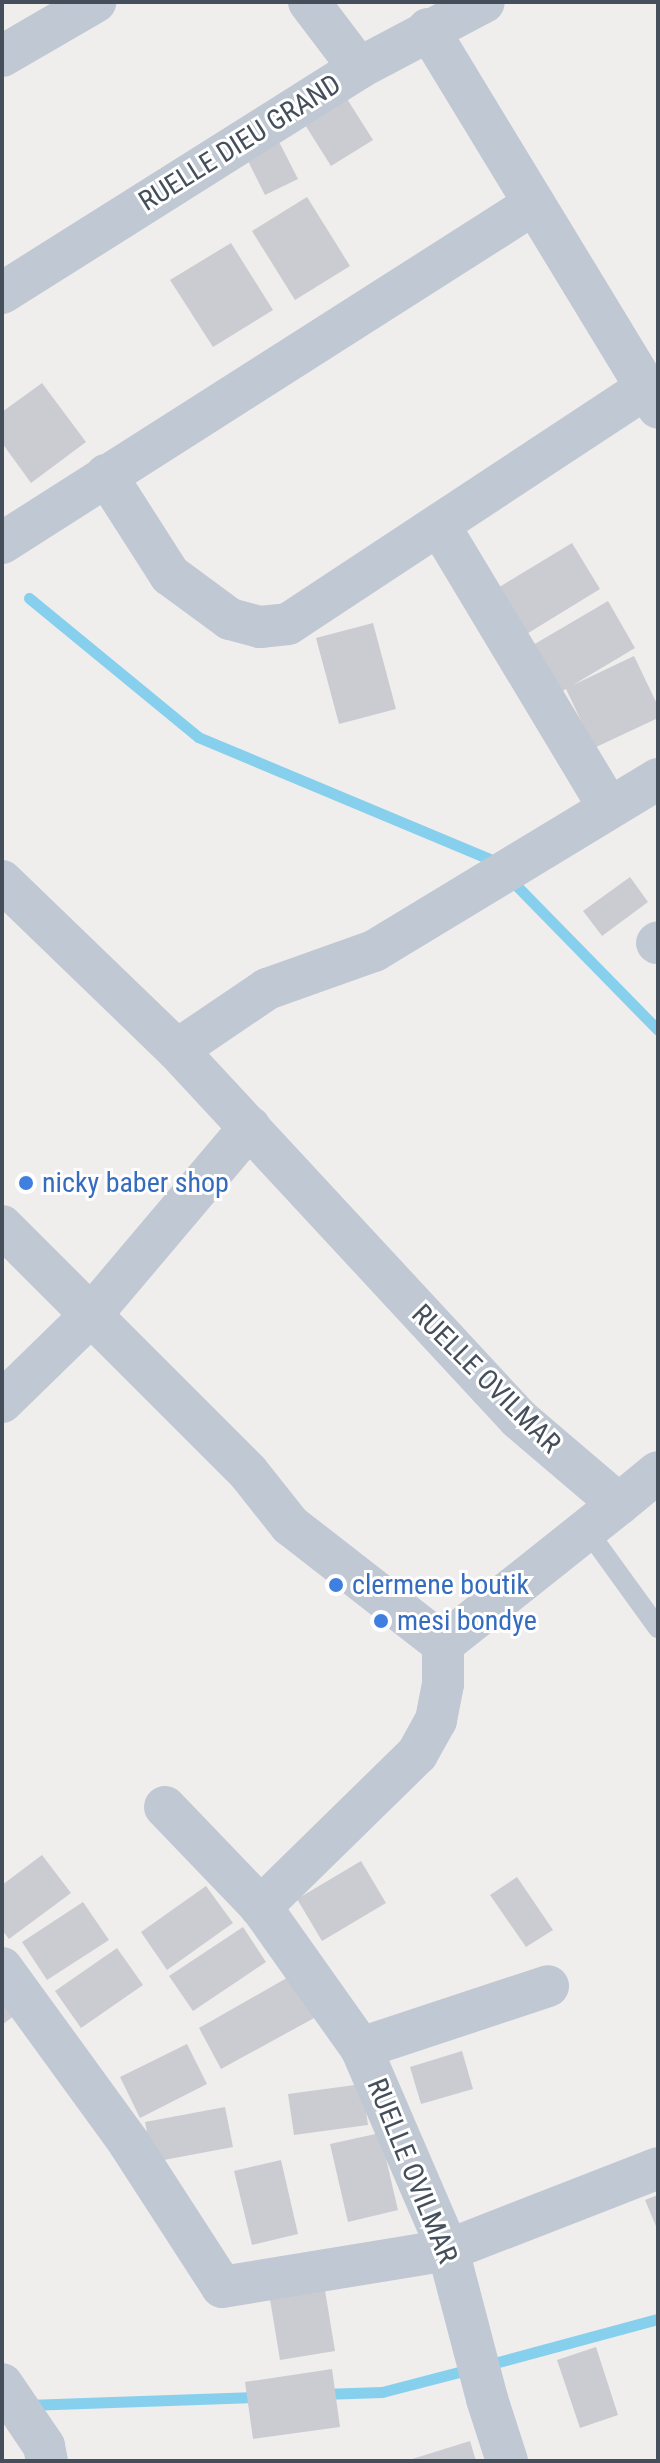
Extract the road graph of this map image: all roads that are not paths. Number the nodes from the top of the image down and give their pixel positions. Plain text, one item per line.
1 (95, 2) edge
2 (309, 2) edge
3 (484, 2) edge
4 (428, 29) junction
5 (2, 56) edge
6 (359, 68) junction
7 (534, 204) junction
8 (2, 293) edge
9 (652, 398) edge
10 (106, 475) junction
11 (439, 525) junction
12 (2, 543) edge
13 (658, 779) edge
14 (609, 808) junction
15 (2, 881) edge
16 (177, 1050) junction
17 (250, 1127) junction
18 (2, 1226) edge
19 (91, 1315) junction
20 (2, 1402) edge
21 (658, 1472) edge
22 (619, 1504) junction
23 (587, 1530) junction
24 (658, 1628) edge
25 (443, 1644) junction
26 (165, 1807) dead end
27 (261, 1907) junction
28 (2, 1968) edge
29 (548, 1986) dead end
30 (361, 2048) junction
31 (658, 2168) edge
32 (448, 2250) junction
33 (2, 2384) edge
34 (46, 2454) edge
35 (507, 2461) edge

1 - 5 street
2 - 6 street
3 - 4 street, RUELLE DIEU GRAND
4 - 6 street, RUELLE DIEU GRAND
4 - 7 street
6 - 8 street, RUELLE DIEU GRAND
7 - 9 street
7 - 10 street
9 - 11 street
10 - 11 street
10 - 12 street
11 - 14 street
13 - 14 street
14 - 16 street
15 - 16 street, RUELLE OVILMAR
16 - 17 street, RUELLE OVILMAR
17 - 19 street
17 - 22 street, RUELLE OVILMAR
18 - 19 street
19 - 20 street
19 - 25 street
21 - 22 street
22 - 23 street
23 - 24 lane
23 - 25 street
25 - 27 street
26 - 27 street, RUELLE OVILMAR
27 - 30 street, RUELLE OVILMAR
28 - 32 street
29 - 30 street
30 - 32 street, RUELLE OVILMAR
31 - 32 street
32 - 35 street, RUELLE OVILMAR
33 - 34 street

